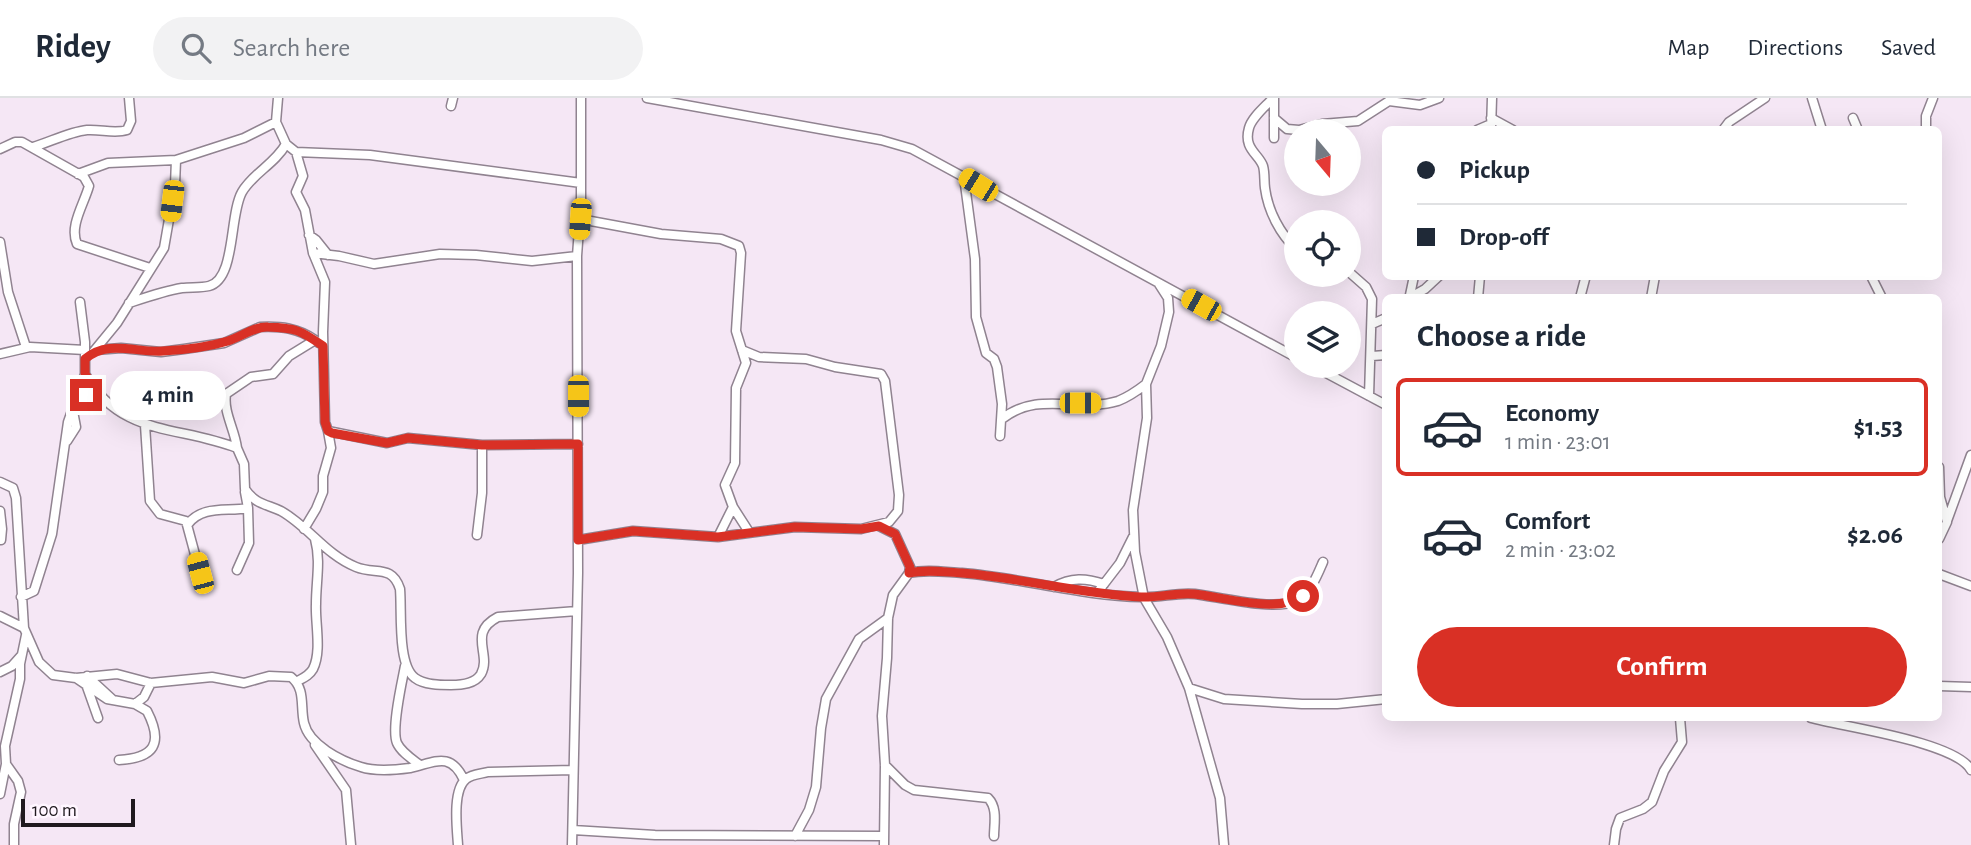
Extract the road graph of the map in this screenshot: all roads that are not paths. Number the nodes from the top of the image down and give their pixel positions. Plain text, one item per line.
1 (129, 98) edge
2 (278, 98) edge
3 (581, 98) edge
4 (648, 98) edge
5 (1273, 98) edge
6 (1439, 98) edge
7 (1492, 98) edge
8 (1765, 98) edge
9 (1812, 98) edge
10 (1933, 98) edge
11 (701, 102) edge
12 (1274, 118) junction
13 (1853, 118) dead end
14 (276, 122) junction
15 (1491, 124) edge
16 (1726, 126) edge
17 (1821, 126) edge
18 (1856, 126) edge
19 (1926, 126) edge
20 (1274, 138) dead end
21 (286, 144) junction
22 (33, 147) junction
23 (0, 149) edge
24 (296, 152) junction
25 (176, 160) junction
26 (78, 174) junction
27 (964, 177) junction
28 (581, 183) junction
29 (580, 219) junction
30 (1284, 234) edge
31 (309, 235) junction
32 (0, 242) edge
33 (313, 253) junction
34 (328, 255) junction
35 (577, 256) junction
36 (150, 268) junction
37 (1361, 280) edge
38 (1435, 280) edge
39 (1158, 281) junction
40 (1414, 294) edge
41 (80, 302) dead end
42 (129, 303) junction
43 (1382, 320) edge
44 (1372, 324) junction
45 (319, 343) junction
46 (26, 347) junction
47 (96, 350) junction
48 (742, 350) junction
49 (1284, 351) edge
50 (0, 354) edge
51 (85, 354) junction
52 (1382, 355) edge
53 (1372, 356) junction
54 (85, 374) junction
55 (1335, 378) edge
56 (1146, 384) junction
57 (96, 391) junction
58 (1369, 396) junction
59 (74, 402) junction
60 (1382, 403) edge
61 (1002, 419) junction
62 (145, 425) junction
63 (328, 431) junction
64 (1000, 436) dead end
65 (578, 444) junction
66 (482, 445) junction
67 (237, 448) junction
68 (1971, 455) edge
69 (3, 482) edge
70 (245, 489) junction
71 (1942, 504) edge
72 (733, 507) junction
73 (248, 508) junction
74 (0, 512) edge
75 (1947, 522) junction
76 (188, 524) junction
77 (879, 526) junction
78 (304, 529) junction
79 (749, 531) junction
80 (1942, 533) edge
81 (1134, 534) junction
82 (477, 535) dead end
83 (718, 537) junction
84 (315, 539) junction
85 (1, 540) edge
86 (578, 540) junction
87 (1323, 562) dead end
88 (237, 570) dead end
89 (200, 573) dead end
90 (909, 573) junction
91 (1942, 575) edge
92 (1104, 584) junction
93 (1971, 586) edge
94 (1054, 587) junction
95 (1097, 593) junction
96 (21, 597) junction
97 (1144, 598) junction
98 (577, 611) junction
99 (0, 616) edge
100 (888, 618) junction
101 (25, 631) junction
102 (22, 656) junction
103 (405, 666) junction
104 (0, 673) edge
105 (87, 676) junction
106 (76, 678) junction
107 (296, 682) junction
108 (151, 683) junction
109 (1942, 686) edge
110 (87, 687) junction
111 (1971, 687) edge
112 (1189, 688) junction
113 (1382, 699) edge
114 (114, 701) junction
115 (135, 705) junction
116 (98, 718) dead end
117 (1680, 721) edge
118 (1832, 721) edge
119 (312, 739) junction
120 (119, 760) dead end
121 (6, 764) junction
122 (420, 765) junction
123 (885, 765) junction
124 (573, 769) junction
125 (1971, 771) edge
126 (464, 780) junction
127 (0, 794) edge
128 (573, 830) junction
129 (794, 836) junction
130 (994, 836) dead end
131 (884, 841) edge
132 (14, 845) edge
133 (351, 845) edge
134 (458, 845) edge
135 (572, 845) edge
136 (1224, 845) edge
137 (1614, 845) edge

1 - 22 street
2 - 14 street
3 - 28 street
4 - 11 street
5 - 12 street
5 - 30 street
6 - 12 street
7 - 15 street
8 - 16 street
9 - 17 street
10 - 19 street
11 - 27 street
12 - 20 street
13 - 18 street
14 - 21 street
14 - 25 street
21 - 24 street
21 - 42 street
22 - 23 street
22 - 26 street
24 - 28 street
24 - 31 street
25 - 26 street
25 - 36 street
26 - 36 street
27 - 39 street
27 - 61 street
28 - 29 street
29 - 35 street
29 - 48 street
31 - 33 street
31 - 34 street
32 - 46 street
33 - 34 street
33 - 45 street
34 - 35 street
35 - 65 street
36 - 42 street
37 - 44 street
38 - 40 street
39 - 49 street
39 - 56 street
41 - 51 street
42 - 47 street
43 - 44 street
44 - 53 street
45 - 47 street
45 - 63 street
45 - 67 street
46 - 50 street
46 - 51 street
47 - 51 street
48 - 72 street
48 - 77 street
51 - 54 street
52 - 53 street
53 - 58 street
54 - 57 street
54 - 59 street
55 - 58 street
56 - 61 street
56 - 81 street
57 - 59 street
57 - 62 street
58 - 60 street
59 - 96 street
61 - 64 street
62 - 67 street
62 - 76 street
63 - 66 street
63 - 78 street
65 - 66 street
65 - 86 street
66 - 82 street
67 - 70 street
68 - 75 street
69 - 96 street
70 - 73 street
70 - 78 street
71 - 75 street
72 - 79 street
72 - 83 street
73 - 76 street
73 - 88 street
74 - 85 street
75 - 80 street
76 - 89 street
77 - 79 street
77 - 90 street
78 - 84 street
79 - 83 street
81 - 92 street
81 - 97 street
83 - 86 street
84 - 103 street
84 - 107 street
86 - 98 street
87 - 97 street
90 - 94 street
90 - 100 street
91 - 93 street
92 - 94 street
92 - 95 street
94 - 95 street
95 - 97 street
96 - 101 street
97 - 112 street
98 - 103 street
98 - 124 street
99 - 101 street
100 - 123 street
100 - 129 street
101 - 102 street
101 - 106 street
102 - 104 street
102 - 121 street
103 - 122 street
105 - 106 street
105 - 108 street
105 - 114 street
106 - 110 street
107 - 108 street
107 - 119 street
108 - 115 street
109 - 111 street
110 - 114 street
110 - 116 street
112 - 113 street
112 - 136 street
114 - 115 street
115 - 120 street
117 - 137 street
118 - 125 street
119 - 122 street
119 - 133 street
121 - 127 street
121 - 132 street
122 - 126 street
123 - 130 street
123 - 131 street
124 - 126 street
124 - 128 street
126 - 134 street
128 - 129 street
128 - 135 street
129 - 131 street

